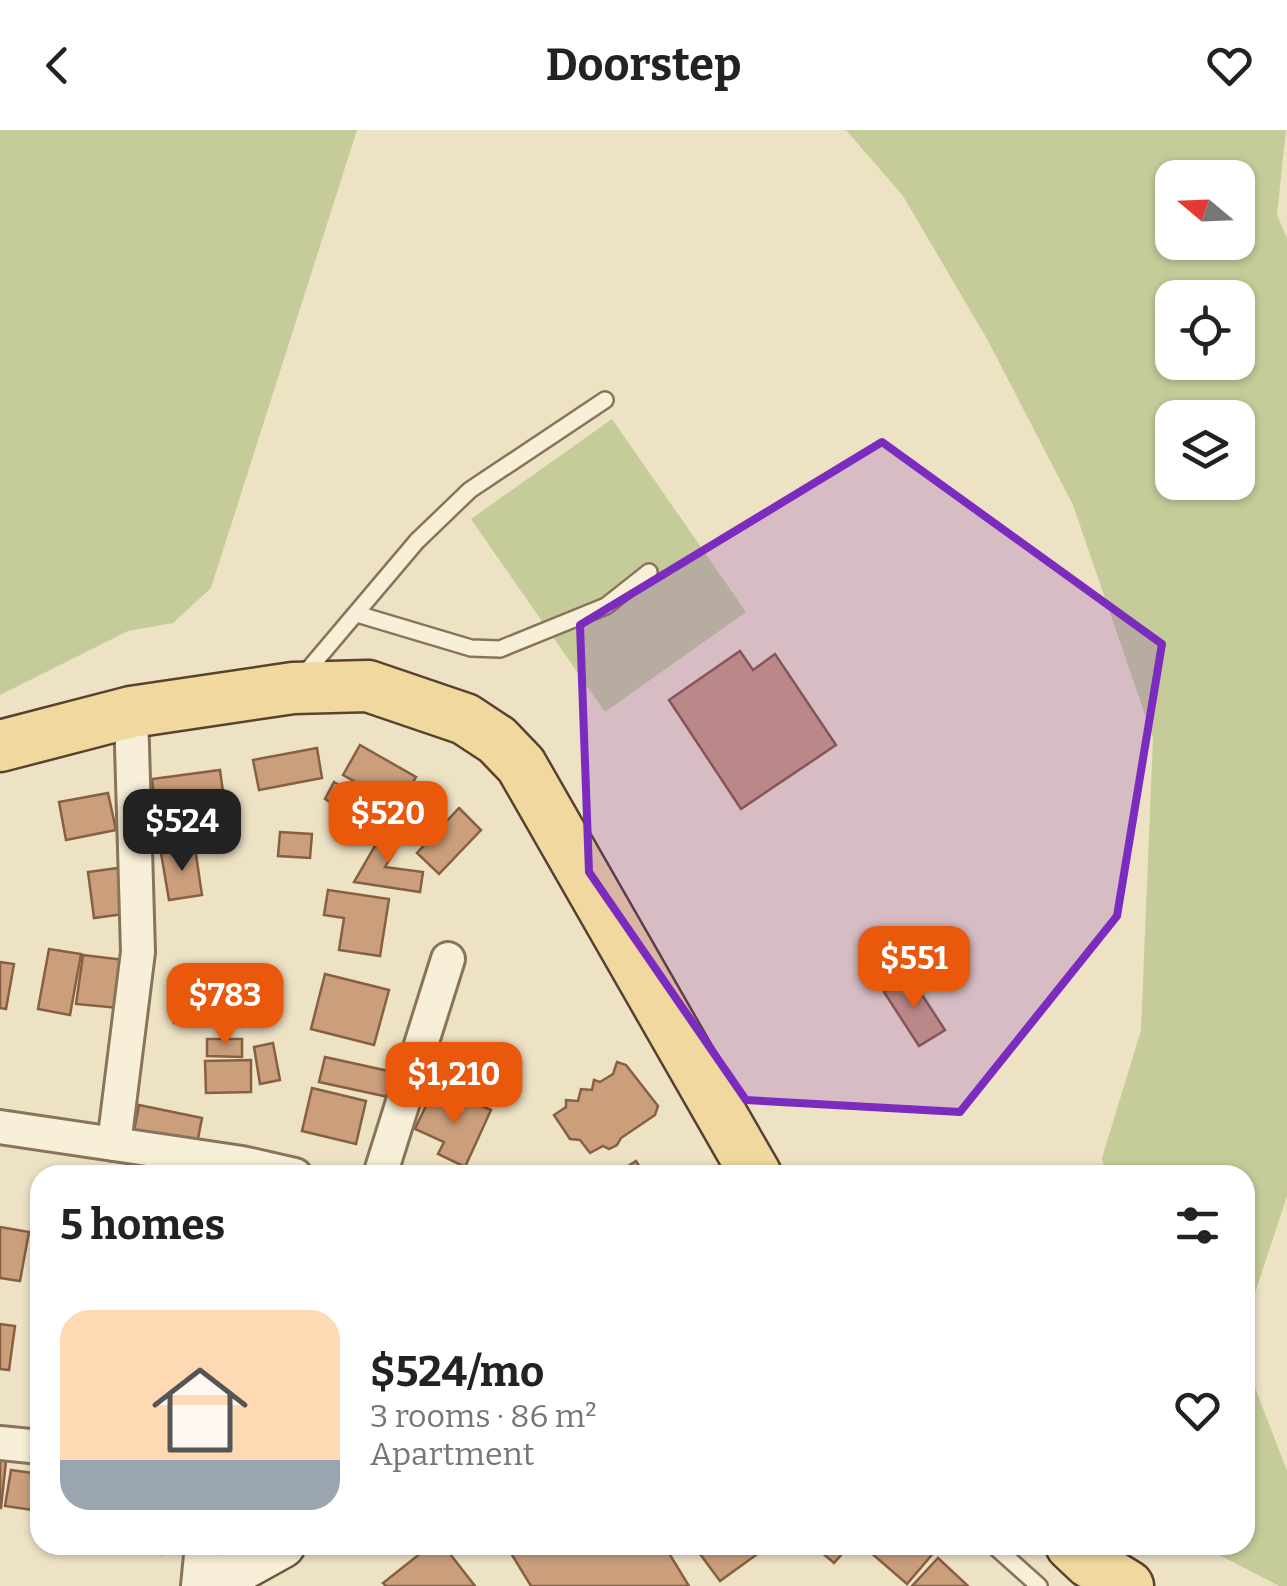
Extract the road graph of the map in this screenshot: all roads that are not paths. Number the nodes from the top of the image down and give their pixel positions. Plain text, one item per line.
1 (605, 400) dead end
2 (649, 572) dead end
3 (358, 614) junction
4 (293, 688) junction
5 (131, 712) junction
6 (0, 746) edge
7 (448, 959) dead end
8 (0, 1127) edge
9 (114, 1144) junction
10 (222, 1165) edge
11 (383, 1165) edge
12 (750, 1165) edge
13 (0, 1443) edge
14 (30, 1446) edge
15 (201, 1555) edge
16 (264, 1555) edge
17 (1004, 1555) edge
18 (1082, 1555) edge
19 (198, 1586) edge
20 (208, 1586) edge
21 (1039, 1586) edge
22 (1128, 1586) edge

1 - 3 lane
2 - 3 lane
3 - 4 lane
4 - 5 main road
4 - 12 main road
5 - 6 main road
5 - 9 street
7 - 11 street
8 - 9 street
9 - 10 street
13 - 14 street
15 - 19 street
16 - 20 street
17 - 21 lane
18 - 22 main road

